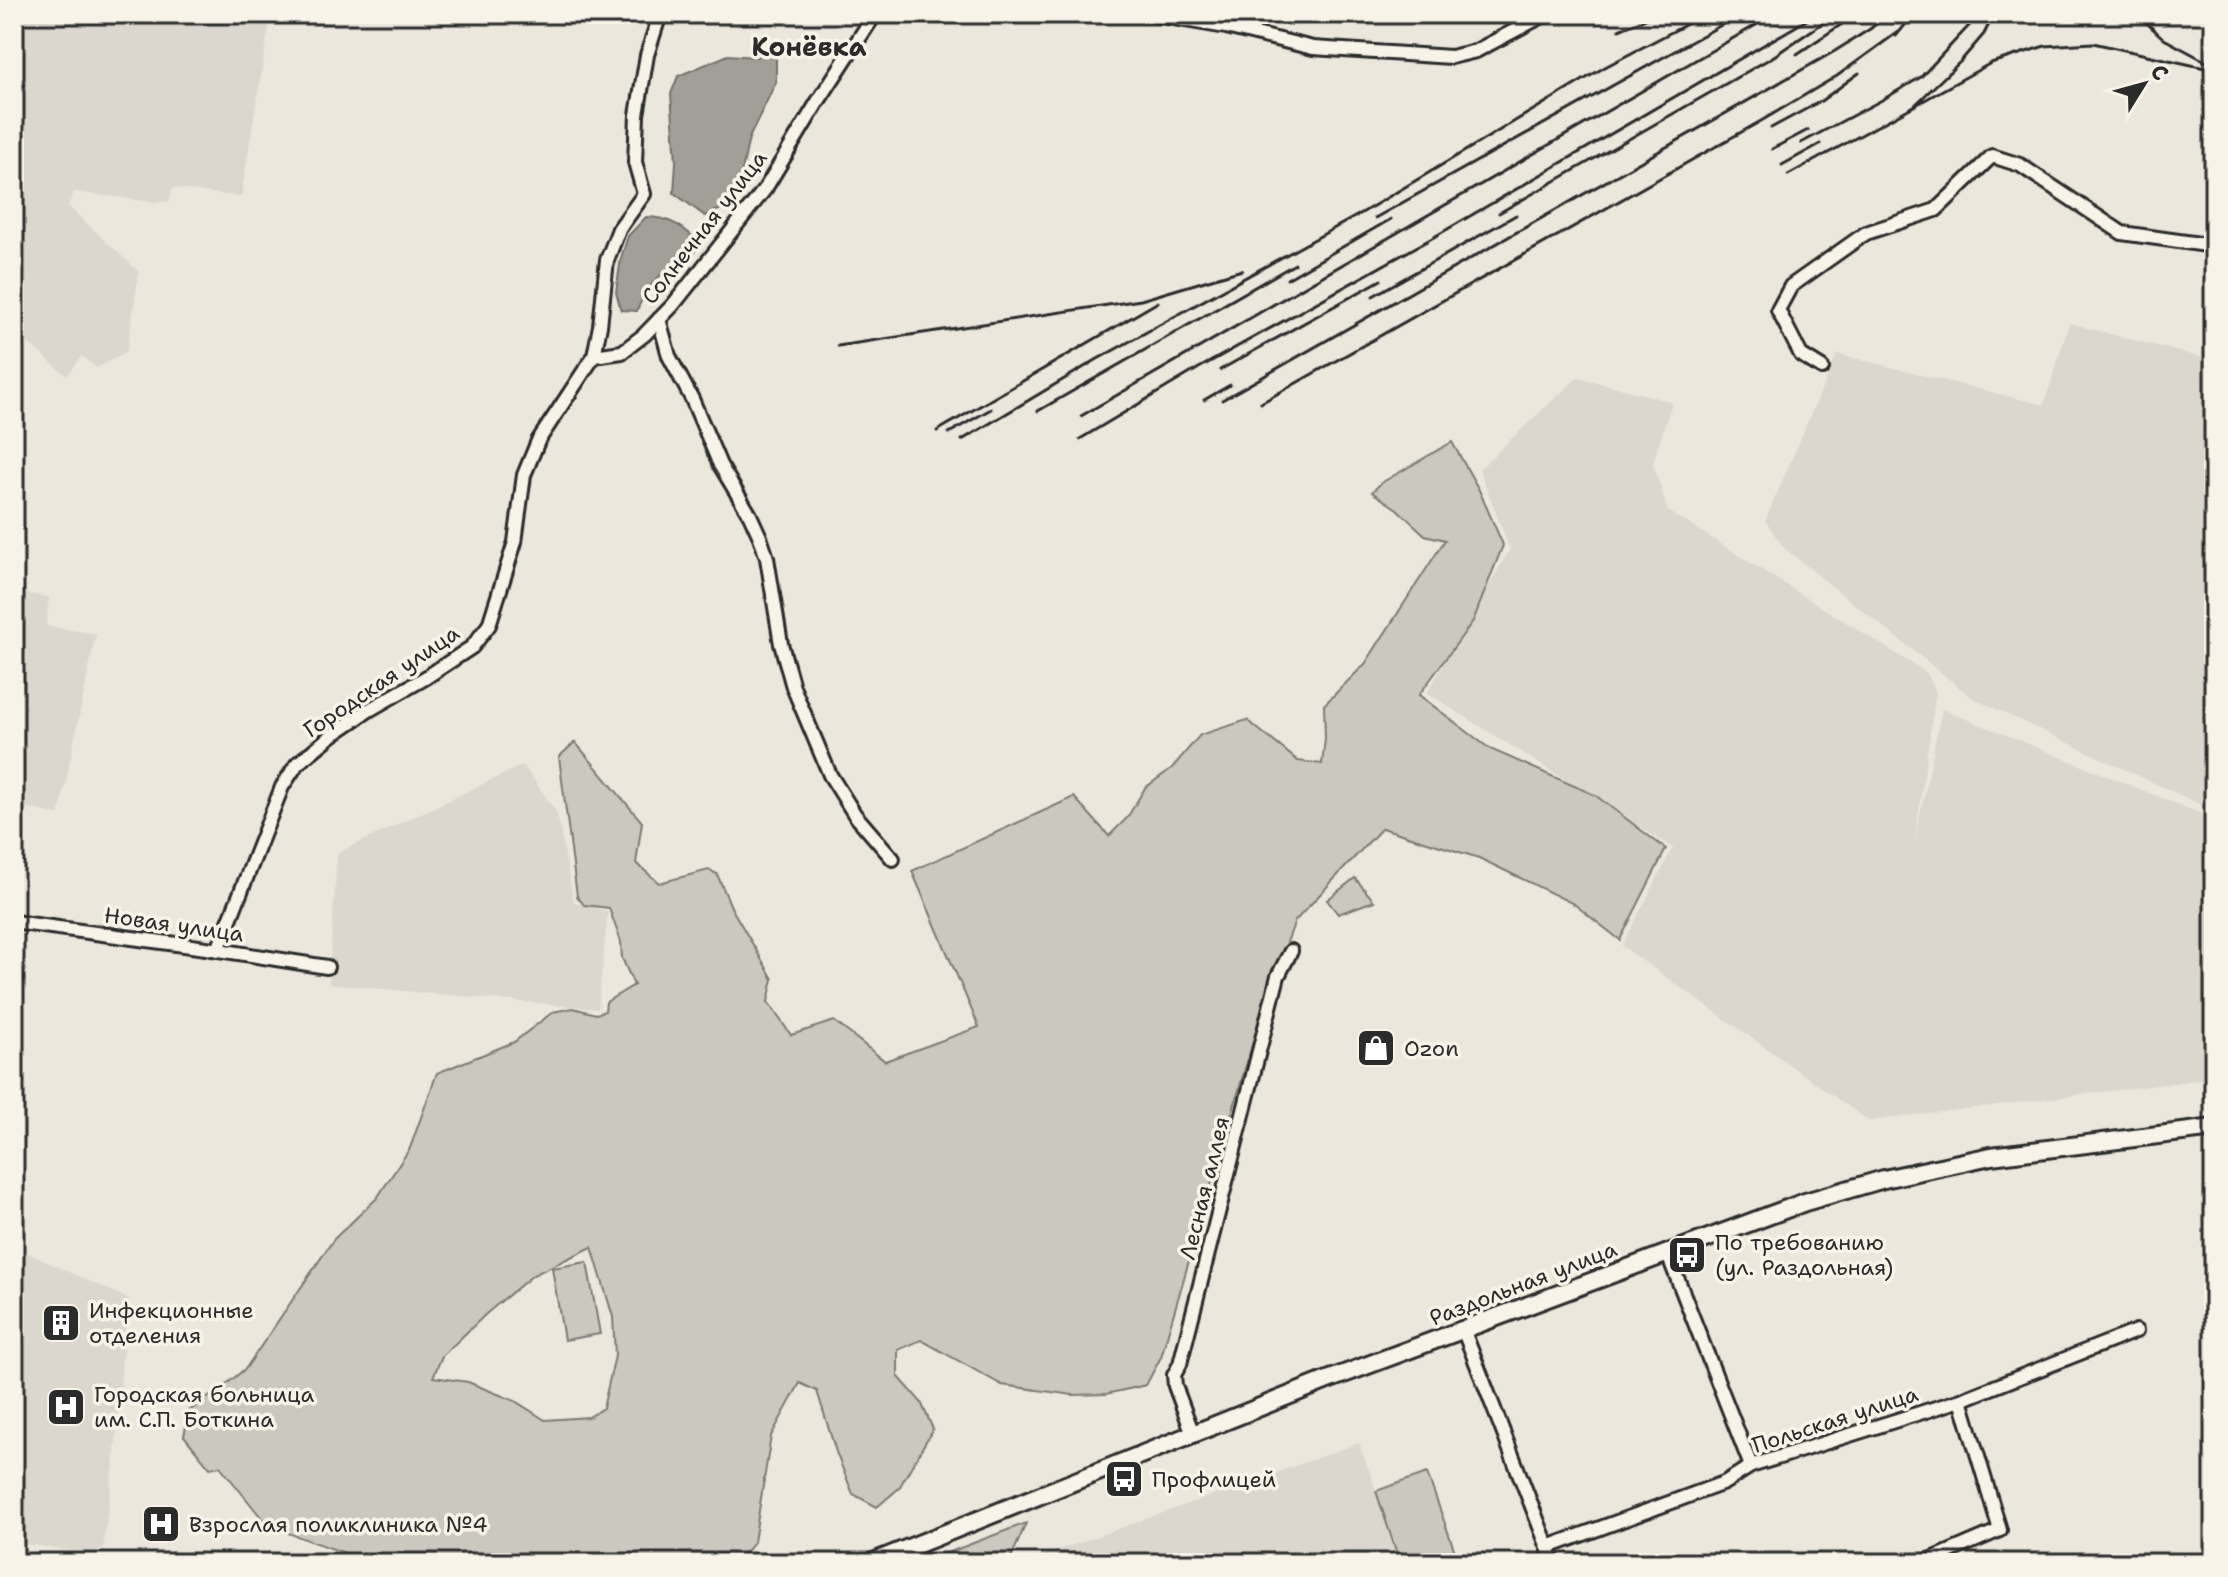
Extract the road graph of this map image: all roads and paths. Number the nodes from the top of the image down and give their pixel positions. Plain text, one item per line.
1 (660, 14) edge
2 (875, 14) edge
3 (1149, 14) edge
4 (1546, 14) edge
5 (2214, 246) edge
6 (659, 319) junction
7 (594, 356) junction
8 (1822, 368) dead end
9 (893, 859) dead end
10 (14, 922) edge
11 (218, 950) junction
12 (1291, 951) dead end
13 (327, 967) dead end
14 (2214, 1128) edge
15 (1667, 1252) junction
16 (1463, 1329) junction
17 (2136, 1331) dead end
18 (1961, 1400) junction
19 (1193, 1434) junction
20 (1751, 1466) junction
21 (1548, 1547) junction
22 (871, 1563) edge
23 (1554, 1563) edge
24 (1923, 1563) edge

1 - 7 street
2 - 6 street, Солнечная улица
3 - 4 street
5 - 8 street
6 - 7 street, Солнечная улица
6 - 9 street
7 - 11 street, Городская улица
10 - 11 street, Новая улица
11 - 13 street, Новая улица
12 - 19 street, Лесная аллея
14 - 15 main road, Раздольная улица
15 - 16 main road, Раздольная улица
15 - 20 street
16 - 19 main road, Раздольная улица
16 - 21 street
17 - 18 street, Польская улица
18 - 20 street, Польская улица
18 - 24 street
19 - 22 main road, Раздольная улица
20 - 21 street, Польская улица
21 - 23 street

